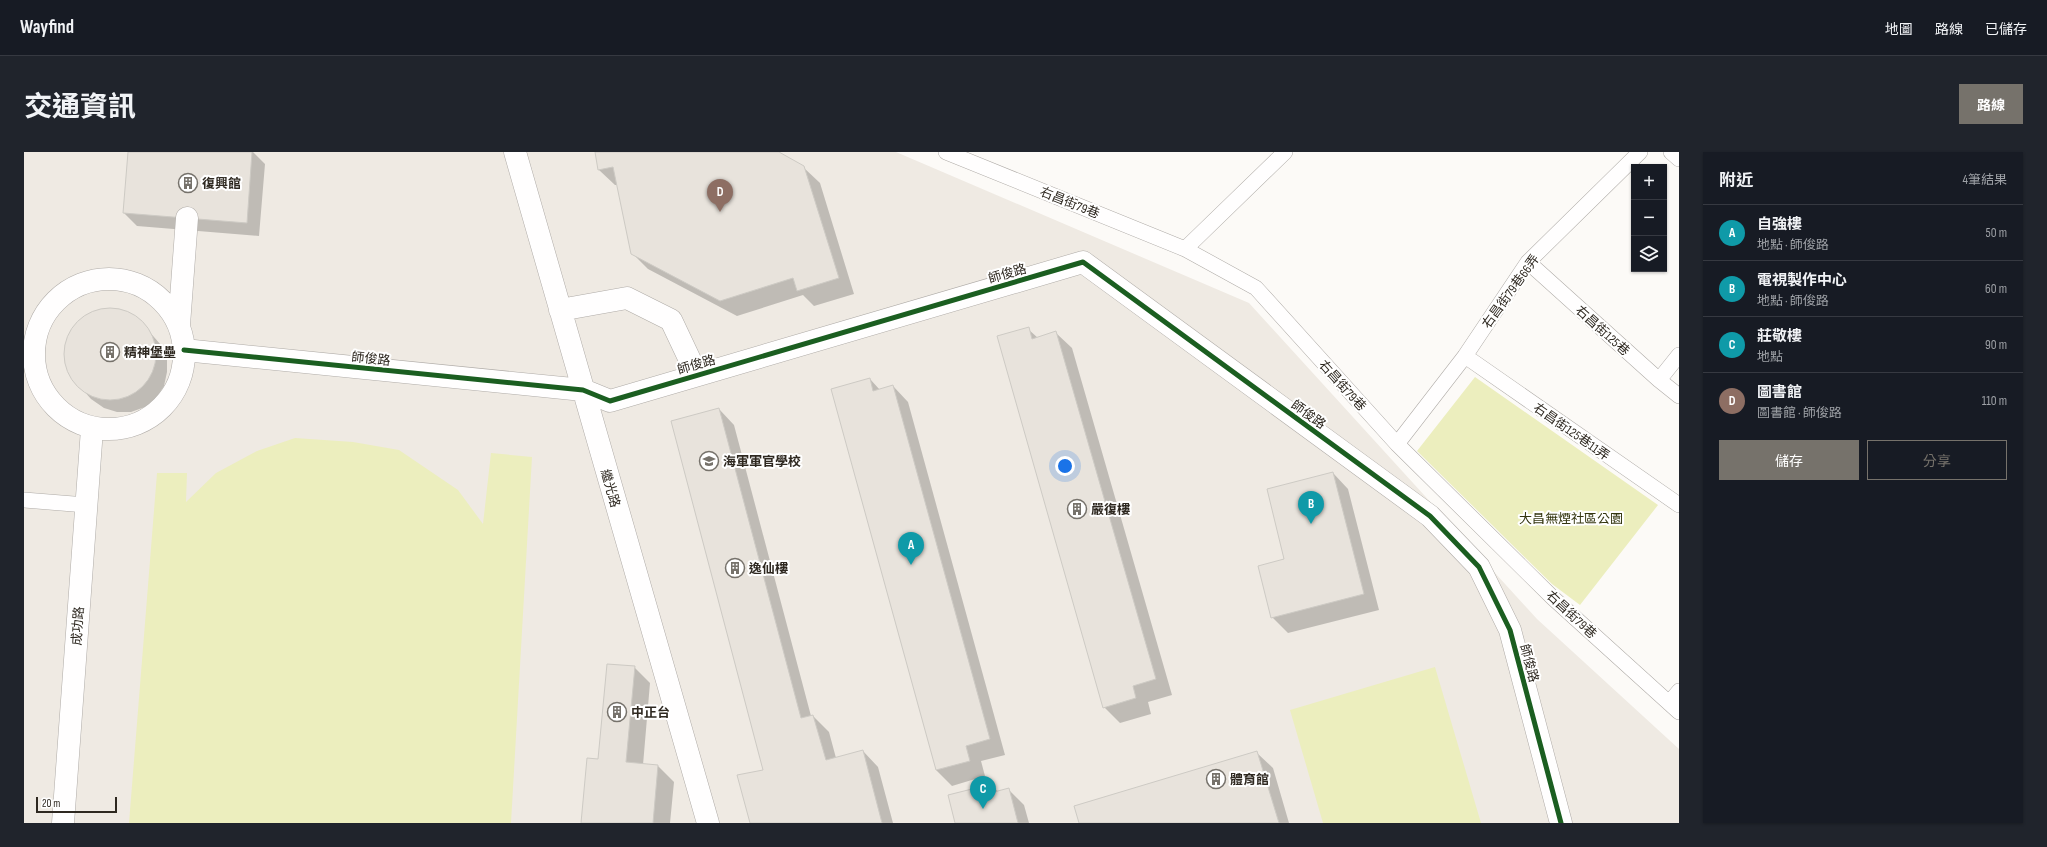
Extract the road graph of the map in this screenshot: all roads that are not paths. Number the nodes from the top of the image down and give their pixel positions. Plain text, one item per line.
1 (515, 152) edge
2 (946, 152) edge
3 (1285, 152) edge
4 (1640, 152) edge
5 (1671, 152) edge
6 (1679, 159) edge
7 (187, 218) dead end
8 (1185, 249) junction
9 (1528, 262) junction
10 (560, 310) junction
11 (179, 325) junction
12 (29, 344) edge
13 (184, 350) junction
14 (1679, 355) edge
15 (1465, 356) junction
16 (697, 375) junction
17 (1659, 380) junction
18 (583, 390) junction
19 (1679, 396) edge
20 (92, 429) junction
21 (1397, 444) junction
22 (24, 500) edge
23 (86, 505) junction
24 (1679, 506) edge
25 (1679, 692) edge
26 (1674, 708) edge
27 (62, 823) edge
28 (708, 823) edge
29 (1561, 823) edge

1 - 10 street, 繼光路
2 - 8 lane, 右昌街79巷
3 - 8 lane
4 - 9 lane, 右昌街79巷66弄
5 - 6 lane
7 - 11 street
8 - 21 lane, 右昌街79巷
9 - 15 lane, 右昌街79巷66弄
9 - 17 lane, 右昌街125巷
10 - 16 street
10 - 18 street, 繼光路
11 - 12 street
11 - 13 street
12 - 20 street
13 - 18 street, 師俊路
13 - 20 street
14 - 17 lane
15 - 21 lane, 右昌街79巷66弄
15 - 24 lane, 右昌街125巷11弄
16 - 18 street, 師俊路
16 - 29 street, 師俊路
17 - 19 lane, 右昌街125巷
18 - 28 street, 繼光路
20 - 23 street, 成功路
21 - 26 lane, 右昌街79巷
22 - 23 lane
23 - 27 street, 成功路
25 - 26 lane

